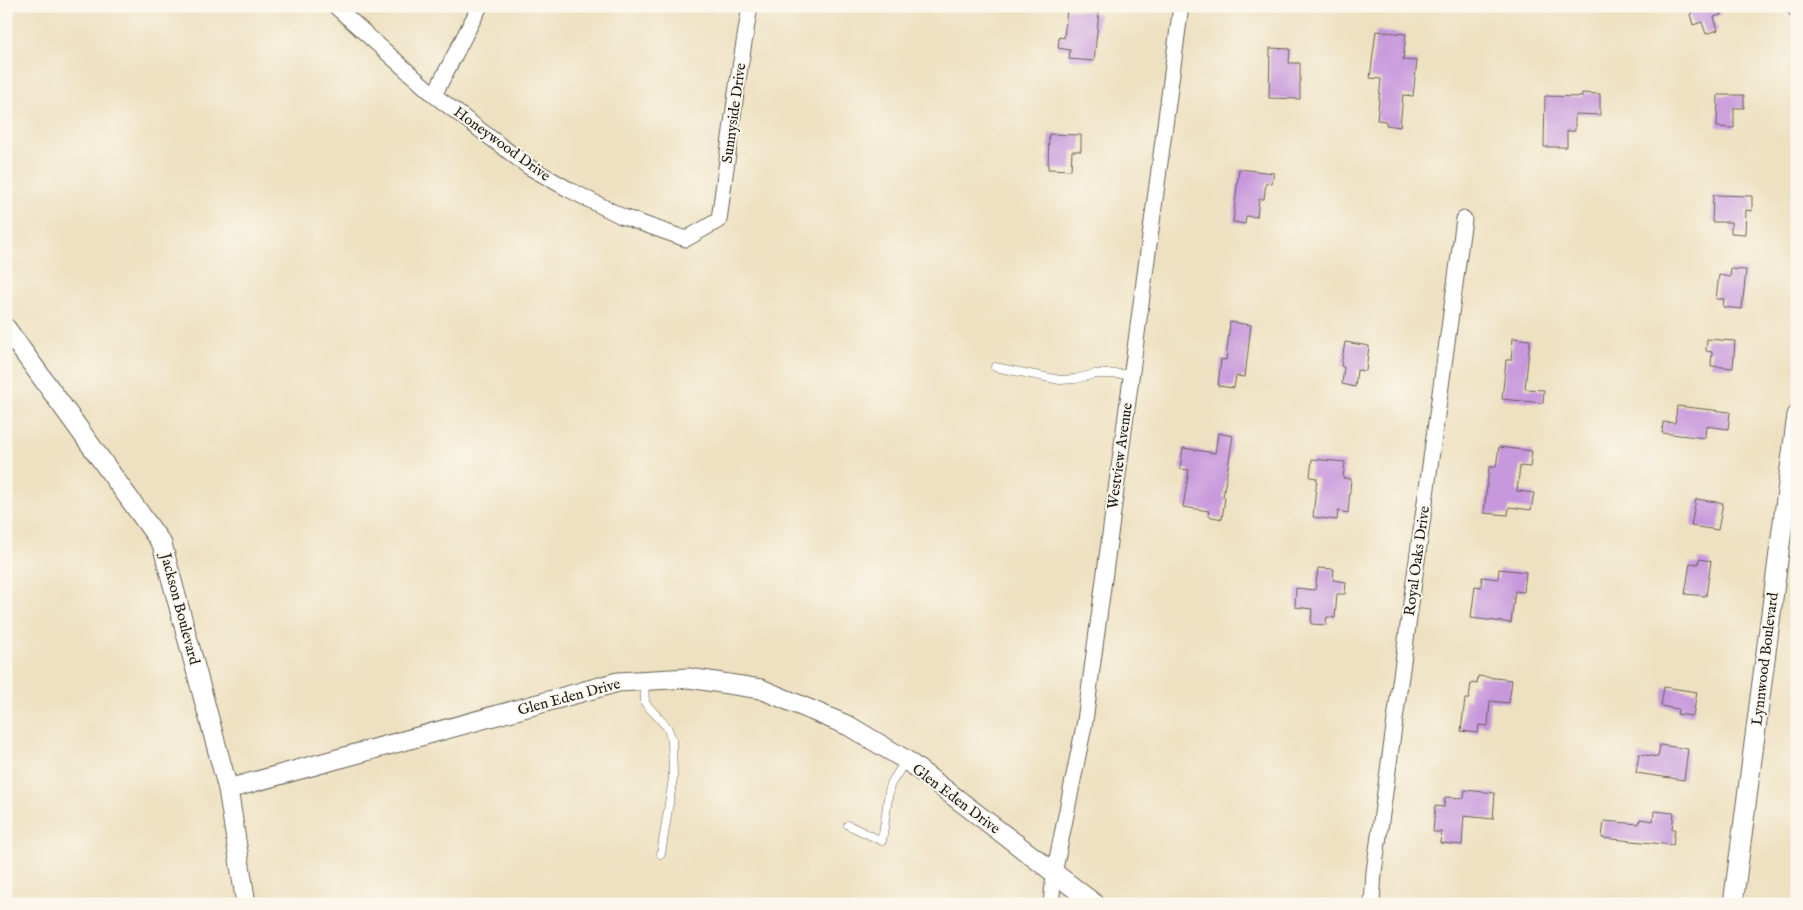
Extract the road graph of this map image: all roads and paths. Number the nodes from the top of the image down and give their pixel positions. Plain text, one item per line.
1 (335, 6) edge
2 (480, 6) edge
3 (750, 6) edge
4 (1181, 6) edge
5 (434, 94) junction
6 (1464, 219) dead end
7 (719, 220) joint
8 (6, 328) edge
9 (995, 367) dead end
10 (1131, 374) junction
11 (1797, 415) edge
12 (644, 680) junction
13 (906, 760) junction
14 (228, 790) junction
15 (848, 825) dead end
16 (661, 854) dead end
17 (1054, 874) junction
18 (246, 904) edge
19 (1051, 904) edge
20 (1095, 904) edge
21 (1372, 904) edge
22 (1733, 904) edge

1 - 5 street, Honeywood Drive
2 - 5 street
3 - 7 street, Sunnyside Drive
4 - 10 street, Westview Avenue
5 - 7 street, Honeywood Drive
6 - 21 street, Royal Oaks Drive
8 - 14 street, Jackson Boulevard
9 - 10 lane
10 - 17 street, Westview Avenue
11 - 22 street, Lynnwood Boulevard
12 - 13 street, Glen Eden Drive
12 - 14 street, Glen Eden Drive
12 - 16 lane
13 - 15 lane
13 - 17 street, Glen Eden Drive
14 - 18 street, Jackson Boulevard
17 - 19 street, Westview Avenue
17 - 20 street, Glen Eden Drive

